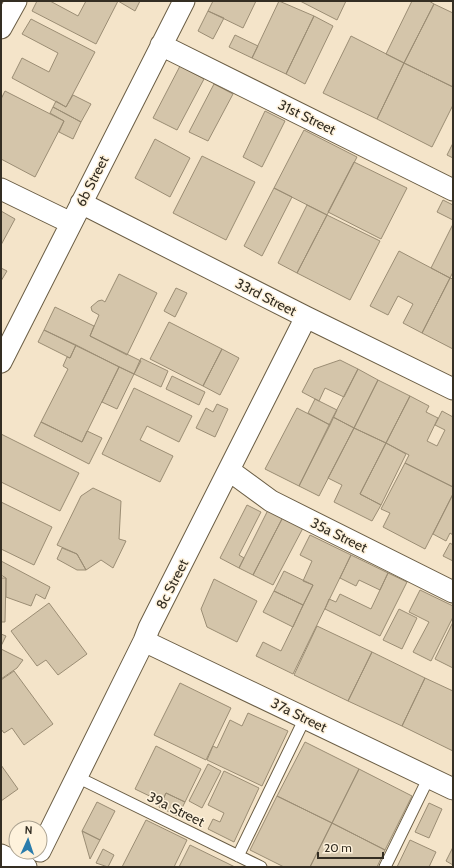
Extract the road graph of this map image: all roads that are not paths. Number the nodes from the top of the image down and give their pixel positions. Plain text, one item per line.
1 (16, 1) edge
2 (181, 2) edge
3 (1, 28) edge
4 (161, 45) junction
5 (1, 189) edge
6 (453, 190) edge
7 (81, 203) junction
8 (71, 224) junction
9 (306, 317) junction
10 (1, 362) edge
11 (453, 389) edge
12 (230, 471) junction
13 (453, 592) edge
14 (144, 641) junction
15 (304, 718) junction
16 (77, 777) junction
17 (429, 777) junction
18 (453, 789) edge
19 (48, 836) edge
20 (1, 855) edge
21 (238, 856) junction
22 (26, 867) edge
23 (261, 867) edge
24 (385, 867) edge

1 - 3 street
2 - 4 street, 6b Street
4 - 6 street, 31st Street
4 - 7 street, 6b Street
5 - 8 street
7 - 8 street, 6b Street
7 - 9 street, 33rd Street
8 - 10 street, 6b Street
9 - 11 street, 33rd Street
9 - 12 street, 8c Street
12 - 13 street, 35a Street
12 - 14 street, 8c Street
14 - 15 street, 37a Street
14 - 16 street, 8c Street
15 - 17 street, 37a Street
15 - 21 lane
16 - 19 street, 8c Street
16 - 21 lane, 39a Street
17 - 18 street, 37a Street
17 - 24 lane
20 - 22 street
21 - 23 lane, 39a Street

